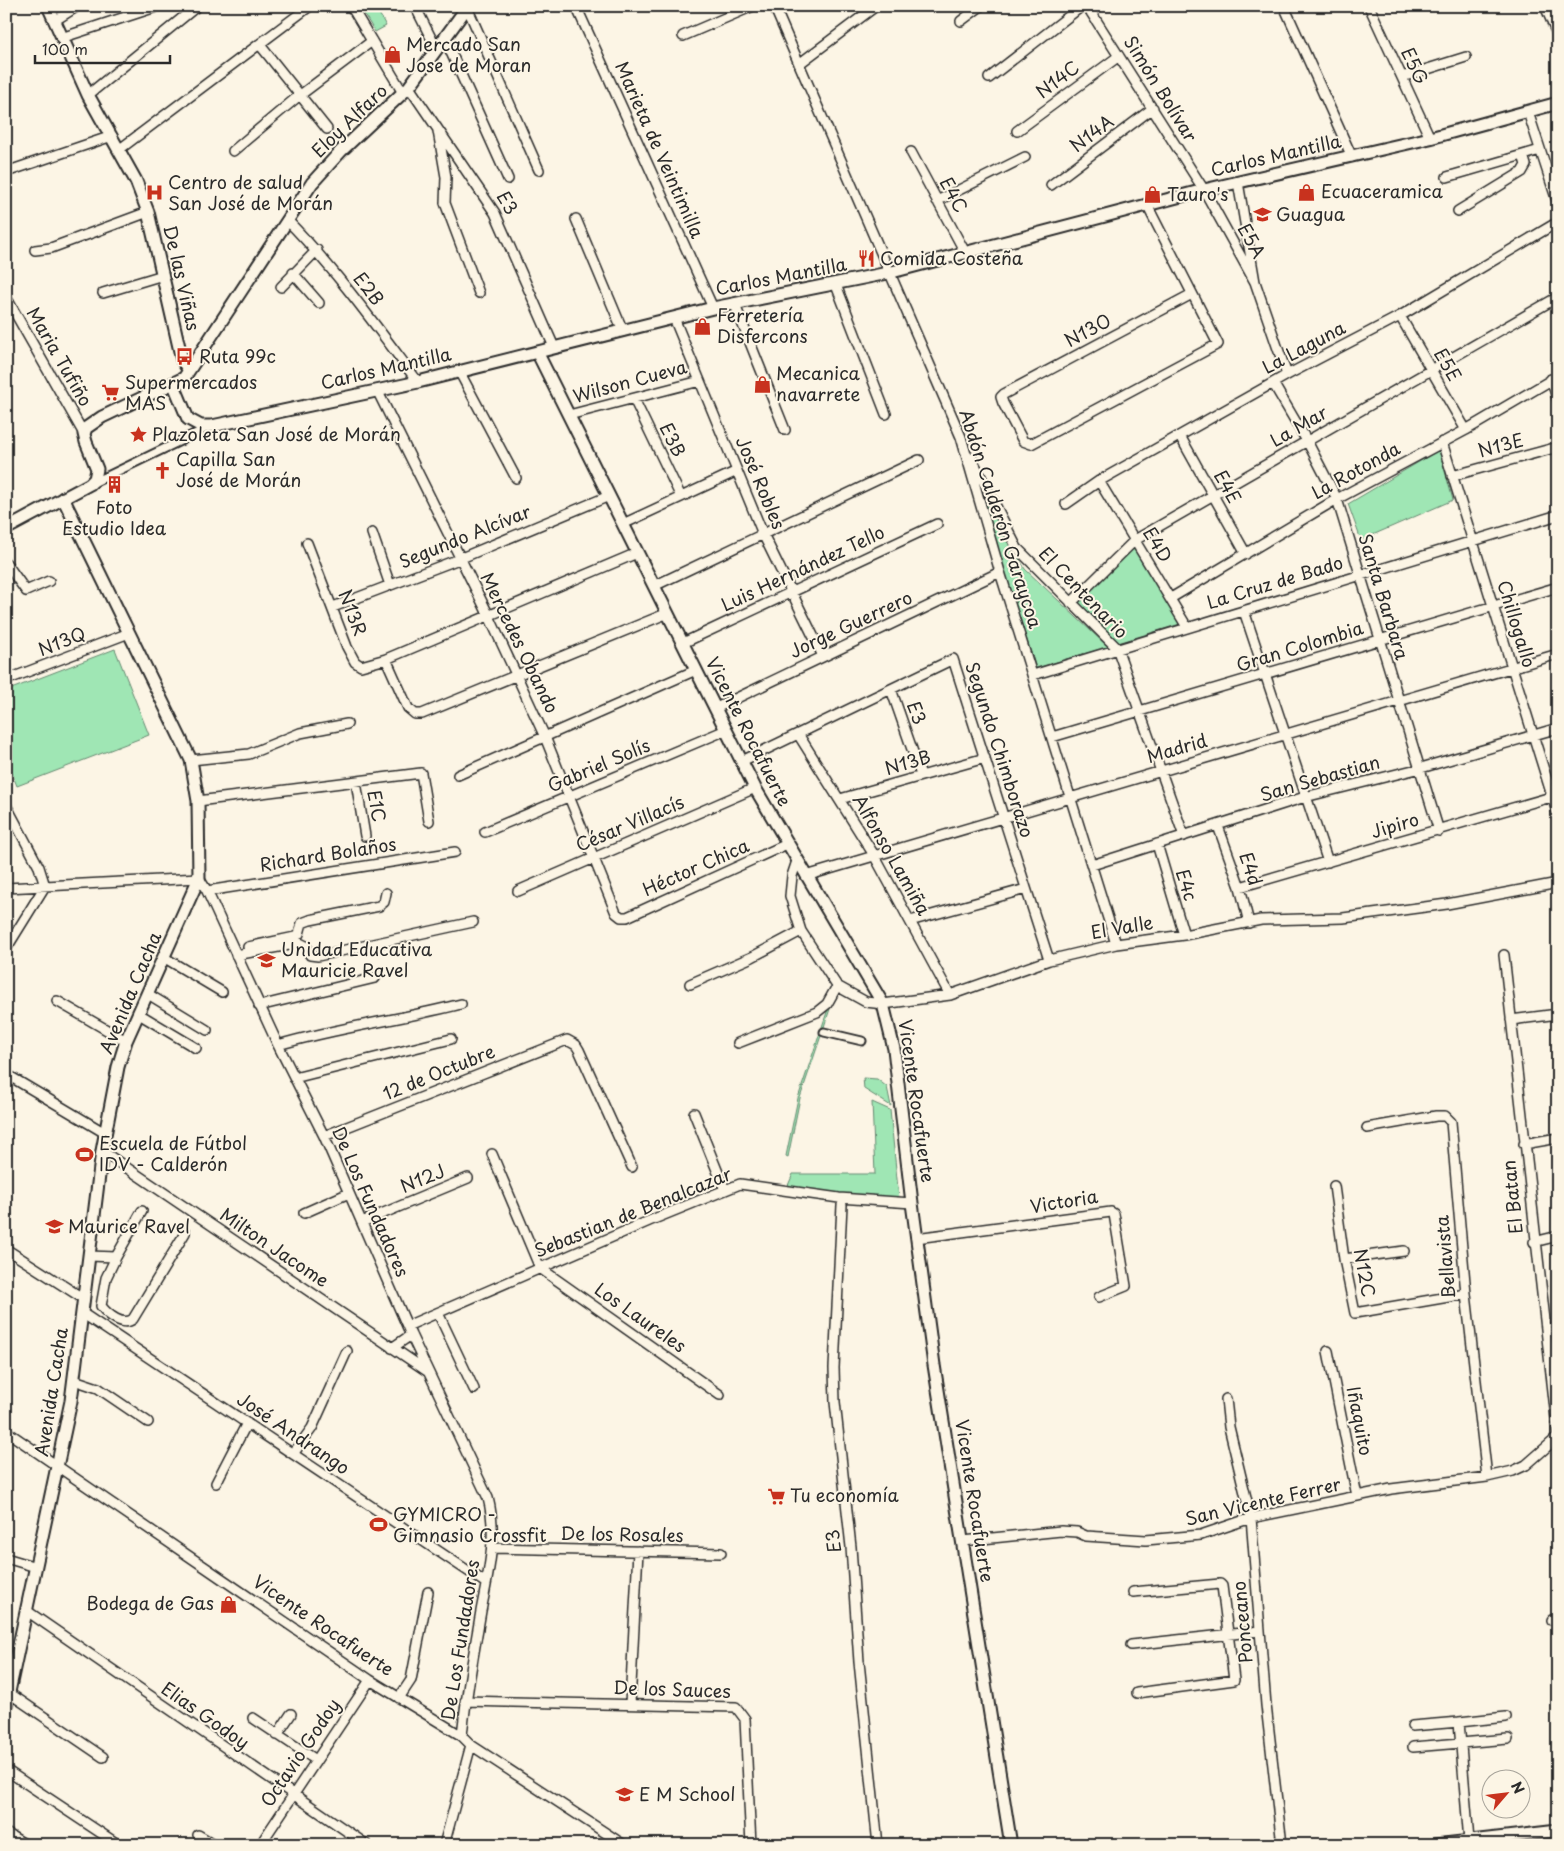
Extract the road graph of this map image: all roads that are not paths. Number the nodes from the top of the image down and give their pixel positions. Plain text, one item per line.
1 (48, 6) edge
2 (78, 6) edge
3 (159, 6) edge
4 (197, 6) edge
5 (310, 6) edge
6 (351, 6) edge
7 (416, 6) edge
8 (576, 6) edge
9 (753, 6) edge
10 (774, 6) edge
11 (876, 6) edge
12 (981, 6) edge
13 (1082, 6) edge
14 (1087, 6) edge
15 (1284, 6) edge
16 (1369, 6) edge
17 (1545, 6) edge
18 (465, 8) edge
19 (54, 21) junction
20 (961, 21) dead end
21 (683, 36) dead end
22 (1558, 36) edge
23 (61, 38) junction
24 (445, 39) junction
25 (372, 41) junction
26 (260, 45) junction
27 (438, 50) junction
28 (1119, 56) junction
29 (1466, 57) dead end
30 (799, 64) junction
31 (1402, 76) junction
32 (989, 78) dead end
33 (406, 90) junction
34 (88, 95) junction
35 (299, 96) junction
36 (1558, 103) edge
37 (1153, 108) junction
38 (1528, 112) junction
39 (438, 128) junction
40 (327, 129) dead end
41 (1017, 131) dead end
42 (112, 136) junction
43 (1430, 138) junction
44 (120, 149) junction
45 (1540, 150) junction
46 (233, 151) dead end
47 (911, 152) dead end
48 (1523, 155) junction
49 (1025, 157) dead end
50 (1352, 157) junction
51 (539, 170) dead end
52 (1558, 170) edge
53 (6, 172) edge
54 (1548, 173) junction
55 (1447, 177) dead end
56 (508, 179) dead end
57 (1238, 182) junction
58 (1051, 185) dead end
59 (1204, 190) junction
60 (938, 201) junction
61 (1558, 204) edge
62 (1147, 205) junction
63 (1458, 210) dead end
64 (148, 212) junction
65 (576, 218) dead end
66 (287, 220) junction
67 (1558, 222) edge
68 (35, 250) dead end
69 (317, 250) junction
70 (966, 254) junction
71 (888, 272) junction
72 (293, 273) junction
73 (163, 275) junction
74 (1255, 282) junction
75 (836, 285) junction
76 (281, 287) dead end
77 (103, 293) dead end
78 (479, 293) dead end
79 (1192, 294) junction
80 (6, 297) edge
81 (1558, 298) edge
82 (319, 303) dead end
83 (735, 305) junction
84 (713, 308) junction
85 (1400, 316) junction
86 (674, 318) junction
87 (623, 330) junction
88 (554, 347) junction
89 (537, 352) junction
90 (188, 369) junction
91 (1431, 369) junction
92 (459, 371) junction
93 (1287, 375) junction
94 (1554, 377) edge
95 (700, 381) junction
96 (418, 382) junction
97 (1273, 383) junction
98 (174, 384) junction
99 (377, 390) junction
100 (634, 398) junction
101 (1558, 402) edge
102 (886, 414) dead end
103 (569, 415) junction
104 (212, 426) junction
105 (785, 430) dead end
106 (1466, 430) junction
107 (84, 434) junction
108 (961, 436) junction
109 (1180, 436) junction
110 (1307, 441) junction
111 (1442, 442) junction
112 (1558, 447) edge
113 (919, 460) dead end
114 (736, 471) junction
115 (1452, 476) junction
116 (516, 478) dead end
117 (1099, 481) junction
118 (90, 484) junction
119 (609, 496) junction
120 (1214, 496) junction
121 (681, 497) junction
122 (62, 498) junction
123 (1337, 500) junction
124 (1066, 504) dead end
125 (1558, 515) edge
126 (623, 524) junction
127 (937, 524) dead end
128 (6, 529) edge
129 (372, 533) dead end
130 (764, 534) junction
131 (1135, 540) junction
132 (1473, 540) junction
133 (307, 544) dead end
134 (638, 552) junction
135 (1246, 554) junction
136 (459, 559) junction
137 (6, 563) edge
138 (1000, 572) junction
139 (1360, 574) junction
140 (49, 580) dead end
141 (390, 585) junction
142 (654, 586) junction
143 (1558, 587) edge
144 (791, 592) junction
145 (1171, 598) junction
146 (1071, 603) junction
147 (1494, 605) junction
148 (332, 607) junction
149 (1244, 611) junction
150 (668, 613) junction
151 (489, 616) junction
152 (1187, 627) junction
153 (129, 634) junction
154 (1379, 640) junction
155 (683, 643) junction
156 (1117, 648) junction
157 (1558, 654) edge
158 (823, 656) junction
159 (386, 659) junction
160 (1512, 667) junction
161 (696, 670) junction
162 (1266, 674) junction
163 (1033, 675) junction
164 (518, 676) junction
165 (6, 680) edge
166 (890, 689) junction
167 (1397, 701) junction
168 (716, 708) junction
169 (1140, 712) junction
170 (347, 724) dead end
171 (1558, 728) edge
172 (726, 730) junction
173 (798, 734) junction
174 (1286, 734) junction
175 (1534, 735) junction
176 (545, 737) junction
177 (1052, 737) junction
178 (984, 758) junction
179 (191, 760) junction
180 (742, 761) junction
181 (1421, 768) junction
182 (1160, 771) junction
183 (458, 775) dead end
184 (921, 775) junction
185 (356, 782) junction
186 (755, 788) junction
187 (570, 796) junction
188 (1555, 796) edge
189 (1072, 797) junction
190 (1305, 797) junction
191 (840, 799) junction
192 (198, 801) junction
193 (6, 805) edge
194 (1558, 815) edge
195 (1003, 817) junction
196 (429, 821) dead end
197 (1218, 826) junction
198 (1439, 831) junction
199 (485, 832) dead end
200 (365, 836) dead end
201 (1184, 836) junction
202 (787, 844) junction
203 (1157, 844) junction
204 (455, 852) dead end
205 (874, 855) junction
206 (593, 858) junction
207 (797, 861) junction
208 (1328, 862) junction
209 (1092, 864) junction
210 (806, 876) junction
211 (199, 878) junction
212 (1558, 883) edge
213 (45, 886) junction
214 (1240, 887) junction
215 (6, 888) edge
216 (1026, 889) junction
217 (207, 891) junction
218 (518, 891) dead end
219 (386, 893) dead end
220 (618, 916) joint
221 (910, 921) junction
222 (473, 922) dead end
223 (1248, 923) junction
224 (801, 931) junction
225 (1184, 934) junction
226 (1116, 944) junction
227 (6, 949) edge
228 (234, 953) junction
229 (1504, 955) dead end
230 (165, 958) junction
231 (1048, 960) junction
232 (375, 978) dead end
233 (690, 984) dead end
234 (838, 986) junction
235 (222, 992) dead end
236 (148, 994) junction
237 (950, 995) junction
238 (56, 1001) dead end
239 (460, 1004) dead end
240 (883, 1004) junction
241 (260, 1006) junction
242 (139, 1014) junction
243 (1558, 1014) edge
244 (1511, 1020) junction
245 (207, 1030) dead end
246 (824, 1032) dead end
247 (450, 1039) dead end
248 (126, 1041) junction
249 (862, 1042) dead end
250 (738, 1043) dead end
251 (278, 1045) junction
252 (196, 1048) dead end
253 (6, 1074) edge
254 (294, 1078) junction
255 (694, 1112) dead end
256 (1367, 1128) dead end
257 (105, 1133) junction
258 (324, 1136) junction
259 (1558, 1138) edge
260 (1524, 1144) junction
261 (102, 1151) junction
262 (492, 1154) dead end
263 (632, 1166) dead end
264 (468, 1178) dead end
265 (1334, 1186) dead end
266 (725, 1190) junction
267 (349, 1193) junction
268 (912, 1203) junction
269 (842, 1205) dead end
270 (142, 1211) dead end
271 (304, 1213) dead end
272 (362, 1222) junction
273 (185, 1233) dead end
274 (1558, 1236) edge
275 (916, 1238) junction
276 (1534, 1242) junction
277 (6, 1249) edge
278 (1404, 1251) dead end
279 (89, 1256) junction
280 (116, 1258) junction
281 (1344, 1259) junction
282 (540, 1268) junction
283 (1466, 1294) junction
284 (1099, 1297) dead end
285 (84, 1299) junction
286 (82, 1313) junction
287 (438, 1313) junction
288 (409, 1330) junction
289 (392, 1348) junction
290 (346, 1351) dead end
291 (1328, 1351) dead end
292 (428, 1372) junction
293 (74, 1380) junction
294 (474, 1389) dead end
295 (720, 1396) dead end
296 (1226, 1399) dead end
297 (148, 1422) dead end
298 (247, 1423) junction
299 (6, 1431) edge
300 (1558, 1436) edge
301 (293, 1454) junction
302 (58, 1466) junction
303 (1487, 1477) junction
304 (216, 1483) dead end
305 (1358, 1496) junction
306 (1251, 1518) junction
307 (963, 1542) junction
308 (492, 1548) junction
309 (638, 1552) junction
310 (721, 1553) dead end
311 (6, 1558) edge
312 (36, 1567) junction
313 (486, 1583) junction
314 (428, 1592) dead end
315 (1133, 1592) dead end
316 (27, 1611) junction
317 (1260, 1631) junction
318 (1228, 1634) junction
319 (1131, 1645) dead end
320 (370, 1680) junction
321 (9, 1693) junction
322 (1137, 1693) dead end
323 (399, 1698) junction
324 (465, 1701) junction
325 (630, 1704) junction
326 (6, 1706) edge
327 (291, 1714) dead end
328 (1506, 1716) dead end
329 (253, 1718) dead end
330 (1459, 1722) junction
331 (1412, 1726) dead end
332 (277, 1735) junction
333 (462, 1736) junction
334 (1508, 1739) dead end
335 (1461, 1743) junction
336 (471, 1745) junction
337 (1413, 1747) dead end
338 (102, 1757) dead end
339 (316, 1760) junction
340 (6, 1770) edge
341 (292, 1795) junction
342 (1558, 1831) edge
343 (6, 1833) edge
344 (198, 1835) dead end
345 (1469, 1841) junction
346 (26, 1845) edge
347 (119, 1845) edge
348 (215, 1845) edge
349 (260, 1845) edge
350 (367, 1845) edge
351 (444, 1845) edge
352 (624, 1845) edge
353 (751, 1845) edge
354 (878, 1845) edge
355 (1011, 1845) edge
356 (1282, 1845) edge
357 (1435, 1845) edge

1 - 19 street, De las Viñas
2 - 19 street
3 - 23 street
4 - 34 street
5 - 26 street
6 - 25 street, E3
7 - 27 street
8 - 84 street, Marieta de Veintimilla
9 - 21 street
10 - 30 street, Abdón Calderón Garaycoa
11 - 30 street
12 - 20 street
13 - 32 street
14 - 28 street, Simón Bolívar
15 - 50 street
16 - 31 street, E5G
17 - 22 street
18 - 24 street, Eloy Alfaro
18 - 51 street
19 - 23 street, De las Viñas
23 - 34 street, De las Viñas
24 - 27 street, Eloy Alfaro
24 - 56 street
25 - 33 street, E3
25 - 35 street
26 - 35 street
26 - 44 street
27 - 33 street, Eloy Alfaro
28 - 37 street, Simón Bolívar
28 - 41 street, N14C
29 - 31 street
30 - 71 street, Abdón Calderón Garaycoa
31 - 43 street, E5G
33 - 39 street, E3
33 - 66 street, Eloy Alfaro
34 - 42 street, De las Viñas
35 - 40 street
35 - 46 street
36 - 38 street, Carlos Mantilla
37 - 58 street, N14A
37 - 59 street, Simón Bolívar
38 - 43 street, Carlos Mantilla
38 - 45 street
39 - 78 street
39 - 88 street, E3
42 - 44 street, De las Viñas
42 - 53 street
43 - 50 street, Carlos Mantilla
44 - 64 street, De las Viñas
45 - 48 street
45 - 54 street
47 - 60 street, E4C
48 - 55 street
48 - 63 street
49 - 60 street
50 - 57 street, Carlos Mantilla
52 - 54 street
54 - 61 street
57 - 59 street, Carlos Mantilla
57 - 74 street, E5A
59 - 62 street, Carlos Mantilla
59 - 74 street, E5A
60 - 70 street, E4C
62 - 70 street, Carlos Mantilla
62 - 79 street
64 - 68 street
64 - 73 street, De las Viñas
65 - 87 street
66 - 69 street, E2B
66 - 90 street, Eloy Alfaro
67 - 85 street, La Laguna
69 - 72 street
69 - 96 street, E2B
70 - 71 street, Carlos Mantilla
71 - 75 street, Carlos Mantilla
71 - 108 street, Abdón Calderón Garaycoa
72 - 76 street
72 - 82 street
73 - 77 street
73 - 90 street, De las Viñas
74 - 93 street, E5A
75 - 83 street, Carlos Mantilla
75 - 102 street
79 - 79 street, N13O
80 - 107 street, Maria Tufiño
81 - 91 street, La Mar
83 - 84 street, Carlos Mantilla
83 - 105 street
84 - 86 street, Carlos Mantilla
85 - 91 street, E5E
85 - 93 street, La Laguna
86 - 87 street, Carlos Mantilla
86 - 95 street, José Robles
87 - 88 street, Carlos Mantilla
88 - 89 street, Carlos Mantilla
89 - 92 street, Carlos Mantilla
89 - 103 street, Vicente Rocafuerte
90 - 98 street, Eloy Alfaro
91 - 106 street, E5E
91 - 110 street, La Mar
92 - 96 street, Carlos Mantilla
92 - 116 street
93 - 97 street, La Laguna
94 - 101 street
94 - 106 street, La Rotonda
95 - 100 street, Wilson Cueva
95 - 114 street, José Robles
96 - 99 street, Carlos Mantilla
97 - 109 street, La Laguna
97 - 110 street, Santa Barbara
98 - 104 street
98 - 107 street
99 - 104 street, Carlos Mantilla
99 - 136 street, Mercedes Obando
100 - 103 street, Wilson Cueva
100 - 121 street, E3B
103 - 119 street, Vicente Rocafuerte
104 - 118 street
106 - 111 street, La Rotonda
107 - 118 street
108 - 138 street, Abdón Calderón Garaycoa
108 - 146 street, El Centenario
109 - 117 street, La Laguna
109 - 120 street, E4E
110 - 120 street, La Mar
110 - 123 street, Santa Barbara
111 - 115 street, Chillogallo
111 - 123 street, La Rotonda
112 - 115 street, N13E
113 - 130 street
114 - 121 street
114 - 130 street, José Robles
115 - 132 street, Chillogallo
117 - 124 street, La Laguna
117 - 131 street, E4D
118 - 122 street
119 - 126 street, Vicente Rocafuerte
119 - 136 street, Segundo Alcívar
120 - 131 street, La Mar
120 - 135 street, E4E
121 - 126 street
122 - 128 street
122 - 153 street, Avenida Cacha
123 - 135 street, La Rotonda
123 - 139 street, Santa Barbara
125 - 132 street, La Cruz de Bado
126 - 134 street, Vicente Rocafuerte
127 - 144 street, Luis Hernández Tello
129 - 141 street
130 - 142 street
130 - 144 street, José Robles
131 - 145 street, E4D
131 - 146 street, La Mar
132 - 139 street, La Cruz de Bado
132 - 147 street, Chillogallo
133 - 148 street, N13R
134 - 142 street, Vicente Rocafuerte
134 - 151 street
135 - 145 street, La Rotonda
136 - 141 street, Segundo Alcívar
136 - 151 street, Mercedes Obando
137 - 140 street
138 - 158 street, Jorge Guerrero
138 - 163 street, Abdón Calderón Garaycoa
139 - 149 street, La Cruz de Bado
139 - 154 street, Santa Barbara
141 - 148 street, Segundo Alcívar
142 - 150 street, Vicente Rocafuerte
143 - 147 street, Gran Colombia
144 - 155 street, Luis Hernández Tello
144 - 158 street, José Robles
145 - 152 street, E4D
146 - 156 street, El Centenario
147 - 154 street, Gran Colombia
147 - 160 street, Chillogallo
148 - 159 street, N13R
149 - 152 street, La Cruz de Bado
149 - 162 street
150 - 155 street, Vicente Rocafuerte
150 - 164 street
151 - 159 street
151 - 164 street, Mercedes Obando
152 - 156 street, La Cruz de Bado
153 - 165 street, N13Q
153 - 179 street, Avenida Cacha
154 - 162 street, Gran Colombia
154 - 167 street, Santa Barbara
155 - 161 street, Vicente Rocafuerte
156 - 163 street, La Cruz de Bado
156 - 169 street, El Centenario
157 - 160 street, Madrid
158 - 168 street, Jorge Guerrero
159 - 164 street
160 - 167 street, Madrid
160 - 175 street, Chillogallo
161 - 168 street, Vicente Rocafuerte
161 - 176 street
162 - 169 street, Gran Colombia
162 - 174 street
163 - 177 street, Abdón Calderón Garaycoa
164 - 176 street, Mercedes Obando
166 - 173 street, Segundo Chimborazo
166 - 178 street, Segundo Chimborazo
166 - 184 street, E3
167 - 174 street, Madrid
167 - 181 street, Santa Barbara
168 - 172 street, Vicente Rocafuerte
169 - 177 street, Gran Colombia
169 - 182 street, El Centenario
170 - 179 street
171 - 175 street, San Sebastian
172 - 180 street, Vicente Rocafuerte
172 - 187 street, Gabriel Solís
173 - 180 street, Segundo Chimborazo
173 - 191 street, Alfonso Lamiña
174 - 182 street, Madrid
174 - 190 street
175 - 181 street, San Sebastian
175 - 188 street, Chillogallo
176 - 183 street
176 - 187 street, Mercedes Obando
177 - 189 street, Abdón Calderón Garaycoa
178 - 184 street, N13B
178 - 195 street, Segundo Chimborazo
179 - 192 street, Avenida Cacha
180 - 186 street, Vicente Rocafuerte
181 - 190 street, San Sebastian
181 - 198 street, Santa Barbara
182 - 189 street, Madrid
182 - 201 street, El Centenario
184 - 191 street, N13B
185 - 192 street
185 - 196 street
185 - 200 street, E1C
186 - 202 street, Vicente Rocafuerte
186 - 206 street, César Villacís
187 - 199 street, Gabriel Solís
187 - 206 street, Mercedes Obando
188 - 194 street, Chillogallo
188 - 198 street, Jipiro
189 - 195 street, Madrid
189 - 209 street, Abdón Calderón Garaycoa
190 - 197 street, San Sebastian
190 - 208 street
191 - 205 street, Alfonso Lamiña
192 - 211 street, Avenida Cacha
193 - 213 street
195 - 205 street, Madrid
195 - 216 street, Segundo Chimborazo
197 - 201 street, San Sebastian
197 - 214 street, E4d
198 - 208 street, Jipiro
201 - 203 street, San Sebastian
202 - 207 street, Vicente Rocafuerte
202 - 220 street, Héctor Chica
203 - 209 street, San Sebastian
203 - 225 street, E4c
204 - 217 street, Richard Bolaños
205 - 210 street, Madrid
205 - 221 street, Alfonso Lamiña
206 - 218 street, César Villacís
206 - 220 street, Mercedes Obando
207 - 210 street, Vicente Rocafuerte
207 - 224 street, El Valle
208 - 214 street, Jipiro
209 - 226 street, Abdón Calderón Garaycoa
210 - 240 street, Vicente Rocafuerte
211 - 213 street
211 - 217 street, De Los Fundadores
211 - 230 street, Avenida Cacha
212 - 223 street, El Valle
213 - 215 street
213 - 227 street
214 - 223 street, E4d
216 - 221 street
216 - 231 street, Segundo Chimborazo
217 - 228 street, De Los Fundadores
219 - 228 street
221 - 237 street, Alfonso Lamiña
222 - 228 street
223 - 225 street, El Valle
224 - 233 street
224 - 234 street, El Valle
225 - 226 street, El Valle
226 - 231 street, El Valle
228 - 241 street, De Los Fundadores
229 - 244 street, El Batan
230 - 235 street
230 - 236 street, Avenida Cacha
231 - 237 street, El Valle
232 - 241 street
234 - 240 street, El Valle
234 - 250 street
236 - 242 street, Avenida Cacha
236 - 245 street
237 - 240 street, El Valle
238 - 248 street
239 - 251 street
240 - 268 street, Vicente Rocafuerte
241 - 251 street, De Los Fundadores
242 - 248 street, Avenida Cacha
242 - 252 street
243 - 244 street
244 - 260 street, El Batan
246 - 249 street
247 - 254 street
248 - 257 street, Avenida Cacha
251 - 254 street, De Los Fundadores
253 - 257 street
254 - 258 street, De Los Fundadores
255 - 266 street
256 - 283 street, Bellavista
257 - 261 street, Avenida Cacha
258 - 263 street, 12 de Octubre
258 - 267 street, De Los Fundadores
259 - 260 street
260 - 276 street, El Batan
261 - 279 street, Avenida Cacha
261 - 289 street, Milton Jacome
262 - 282 street
264 - 272 street, N12J
265 - 281 street, N12C
266 - 268 street, Sebastian de Benalcazar
266 - 282 street, Sebastian de Benalcazar
267 - 271 street
267 - 272 street, De Los Fundadores
268 - 275 street, Vicente Rocafuerte
269 - 354 street, E3
270 - 280 street
272 - 288 street, De Los Fundadores
273 - 280 street
274 - 276 street
275 - 284 street, Victoria
275 - 307 street, Vicente Rocafuerte
276 - 300 street, El Batan
277 - 285 street
278 - 281 street
279 - 280 street
279 - 285 street, Avenida Cacha
281 - 283 street, N12C
282 - 287 street, Sebastian de Benalcazar
282 - 295 street, Los Laureles
283 - 303 street, Bellavista
285 - 286 street, Avenida Cacha
286 - 293 street, Avenida Cacha
286 - 298 street, José Andrango
287 - 288 street, Sebastian de Benalcazar
287 - 294 street
288 - 289 street, Sebastian de Benalcazar
288 - 292 street, De Los Fundadores
289 - 292 street, Milton Jacome
290 - 301 street
291 - 305 street, Iñaquito
292 - 308 street, De Los Fundadores
293 - 297 street
293 - 302 street, Avenida Cacha
296 - 306 street, Ponceano
298 - 301 street, José Andrango
298 - 304 street
299 - 302 street, Vicente Rocafuerte
300 - 303 street, San Vicente Ferrer
301 - 313 street, José Andrango
302 - 312 street, Avenida Cacha
302 - 320 street, Vicente Rocafuerte
303 - 305 street, San Vicente Ferrer
305 - 306 street, San Vicente Ferrer
306 - 307 street, San Vicente Ferrer
306 - 317 street, Ponceano
307 - 355 street, Vicente Rocafuerte
308 - 309 street, De los Rosales
308 - 313 street, De Los Fundadores
309 - 310 street, De los Rosales
309 - 325 street
311 - 312 street
312 - 316 street, Avenida Cacha
313 - 324 street, De Los Fundadores
314 - 323 street
315 - 318 street
316 - 321 street, Avenida Cacha
316 - 341 street, Elias Godoy
317 - 318 street
317 - 356 street, Ponceano
318 - 319 street
318 - 322 street
320 - 323 street, Vicente Rocafuerte
320 - 339 street, Octavio Godoy
321 - 326 street, Avenida Cacha
321 - 338 street
323 - 333 street, Vicente Rocafuerte
324 - 325 street, De los Sauces
324 - 333 street, De Los Fundadores
325 - 353 street, De los Sauces
327 - 332 street
328 - 330 street
329 - 332 street
330 - 331 street
330 - 335 street
332 - 339 street
333 - 336 street, Vicente Rocafuerte
334 - 335 street
335 - 337 street
335 - 345 street
336 - 351 street, De Los Fundadores
336 - 352 street, Vicente Rocafuerte
339 - 341 street, Octavio Godoy
340 - 347 street
341 - 349 street, Octavio Godoy
341 - 350 street, Elias Godoy
342 - 345 street
343 - 346 street
344 - 348 street
345 - 357 street

